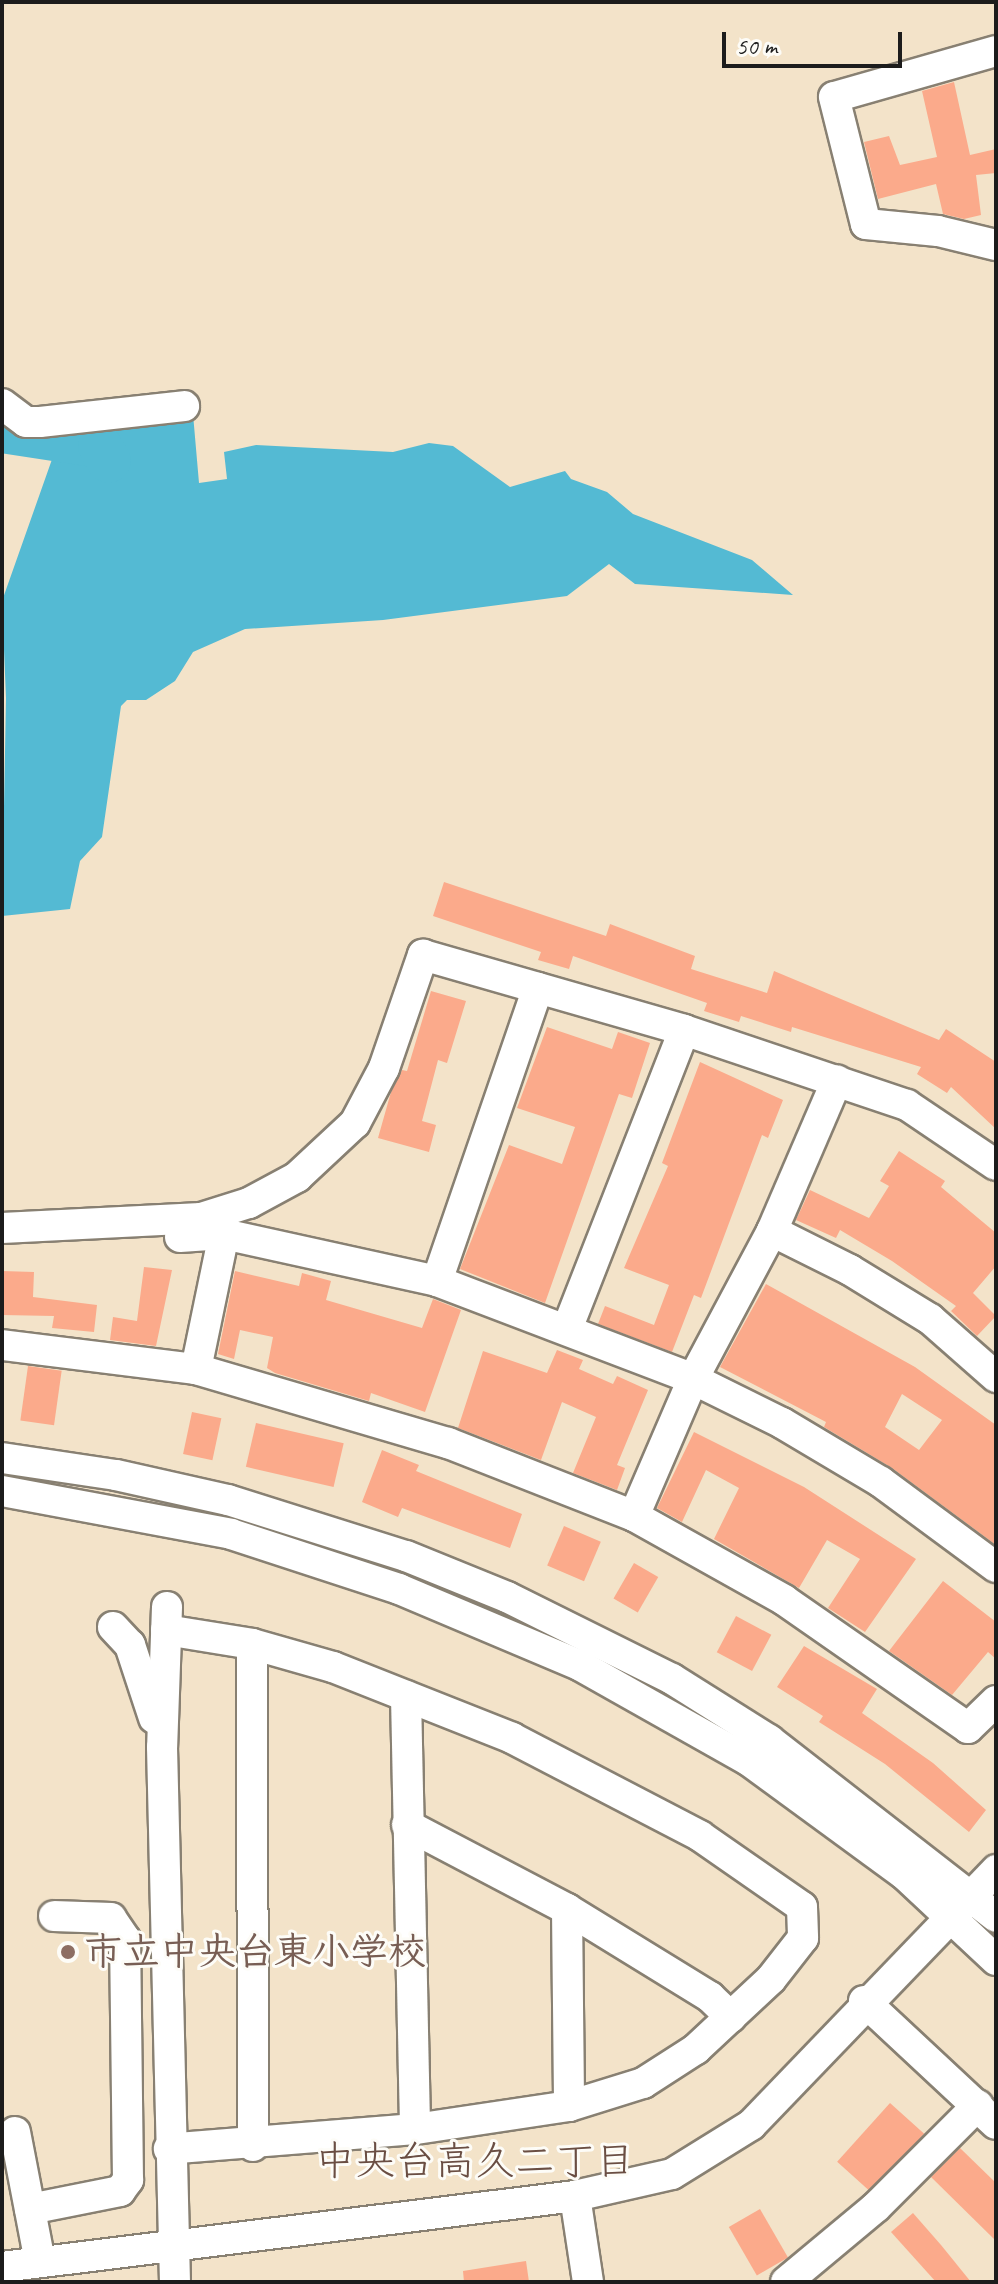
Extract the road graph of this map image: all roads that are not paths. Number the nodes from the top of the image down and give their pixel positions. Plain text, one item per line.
1 (996, 51) edge
2 (996, 245) edge
3 (2, 404) edge
4 (184, 406) dead end
5 (538, 988) junction
6 (684, 1030) junction
7 (837, 1080) junction
8 (993, 1156) edge
9 (2, 1228) edge
10 (772, 1231) junction
11 (224, 1234) junction
12 (2, 1245) edge
13 (437, 1281) junction
14 (567, 1329) junction
15 (2, 1345) edge
16 (196, 1369) junction
17 (996, 1377) edge
18 (693, 1379) junction
19 (2, 1458) edge
20 (2, 1491) edge
21 (634, 1516) junction
22 (996, 1567) edge
23 (113, 1627) dead end
24 (252, 1644) junction
25 (406, 1696) junction
26 (996, 1701) edge
27 (162, 1747) junction
28 (407, 1825) junction
29 (996, 1870) edge
30 (567, 1909) junction
31 (961, 1909) junction
32 (54, 1916) dead end
33 (996, 1917) edge
34 (996, 1960) edge
35 (864, 2001) junction
36 (731, 2017) junction
37 (569, 2106) junction
38 (987, 2114) edge
39 (415, 2129) junction
40 (15, 2132) dead end
41 (253, 2146) junction
42 (169, 2149) junction
43 (575, 2196) junction
44 (30, 2209) junction
45 (171, 2245) junction
46 (40, 2262) junction
47 (2, 2267) edge
48 (175, 2282) edge
49 (588, 2282) edge
50 (786, 2282) edge

1 - 2 street
3 - 4 street
5 - 6 street
5 - 9 street
5 - 13 street
6 - 7 street
6 - 14 street
7 - 8 street
7 - 10 street
10 - 17 street
10 - 18 street
11 - 12 street
11 - 13 street
11 - 16 street
13 - 14 street
14 - 18 street
15 - 16 street
16 - 21 street
18 - 21 street
18 - 22 street
19 - 31 street
20 - 31 street
21 - 26 street
23 - 27 street
24 - 25 street
24 - 27 street
24 - 41 street
25 - 28 street
25 - 36 street
27 - 42 street
28 - 30 street
28 - 39 street
29 - 31 street
30 - 36 street
30 - 37 street
31 - 33 street
31 - 34 street
31 - 35 street
32 - 44 street
35 - 38 street
35 - 43 street
36 - 37 street
37 - 39 street
38 - 50 street
39 - 41 street
40 - 44 street
41 - 42 street
42 - 45 street
43 - 45 street
43 - 49 street
44 - 46 street
45 - 46 street
45 - 48 street
46 - 47 street

